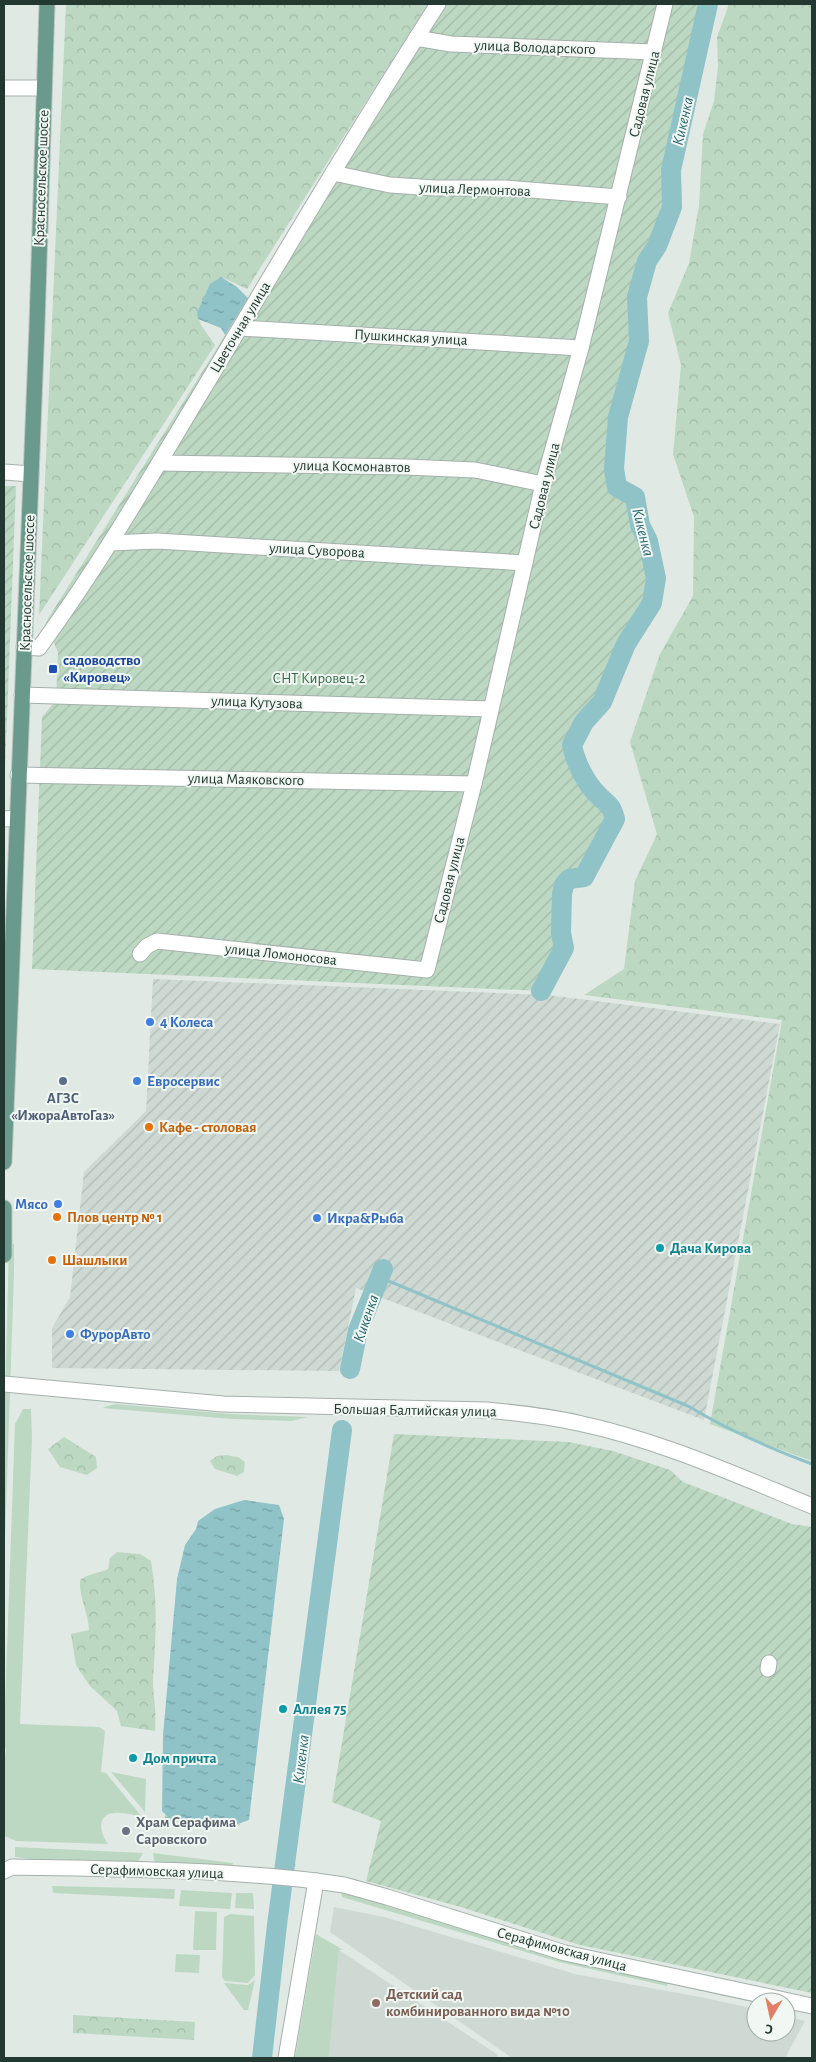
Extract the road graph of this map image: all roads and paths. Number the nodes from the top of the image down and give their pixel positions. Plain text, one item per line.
1 (48, 4) edge
2 (438, 4) edge
3 (665, 4) edge
4 (416, 38) junction
5 (654, 52) junction
6 (4, 88) edge
7 (44, 88) junction
8 (333, 173) junction
9 (619, 197) junction
10 (240, 328) junction
11 (581, 348) junction
12 (159, 463) junction
13 (4, 472) edge
14 (31, 474) junction
15 (543, 484) junction
16 (110, 544) junction
17 (525, 563) junction
18 (32, 648) junction
19 (22, 695) junction
20 (491, 709) junction
21 (18, 775) junction
22 (474, 784) junction
23 (10, 818) edge
24 (140, 954) dead end
25 (427, 970) joint
26 (4, 1162) edge
27 (4, 1208) edge
28 (4, 1255) edge
29 (4, 1384) edge
30 (812, 1506) edge
31 (6, 1867) edge
32 (309, 1880) junction
33 (812, 2006) edge
34 (286, 2058) edge

1 - 7 main road, Красносельское шоссе
2 - 4 street, Цветочная улица
3 - 5 street, Садовая улица
4 - 5 street, улица Володарского
4 - 8 street, Цветочная улица
5 - 9 street, Садовая улица
6 - 7 street
7 - 14 main road, Красносельское шоссе
8 - 9 street, улица Лермонтова
8 - 10 street, Цветочная улица
9 - 11 street, Садовая улица
10 - 11 street, Пушкинская улица
10 - 12 street, Цветочная улица
11 - 15 street, Садовая улица
12 - 15 street, улица Космонавтов
12 - 16 street, Цветочная улица
13 - 14 street
14 - 18 main road, Красносельское шоссе
15 - 17 street, Садовая улица
16 - 17 street, улица Суворова
16 - 18 street, Цветочная улица
17 - 20 street, Садовая улица
18 - 19 main road, Красносельское шоссе
19 - 20 street, улица Кутузова
19 - 21 main road, Красносельское шоссе
20 - 22 street, Садовая улица
21 - 22 street, улица Маяковского
21 - 23 main road, Красносельское шоссе
22 - 25 street, Садовая улица
23 - 26 main road, Красносельское шоссе
24 - 25 street, улица Ломоносова
27 - 28 main road
29 - 30 street, Большая Балтийская улица
31 - 32 street, Серафимовская улица
32 - 33 street, Серафимовская улица
32 - 34 street

